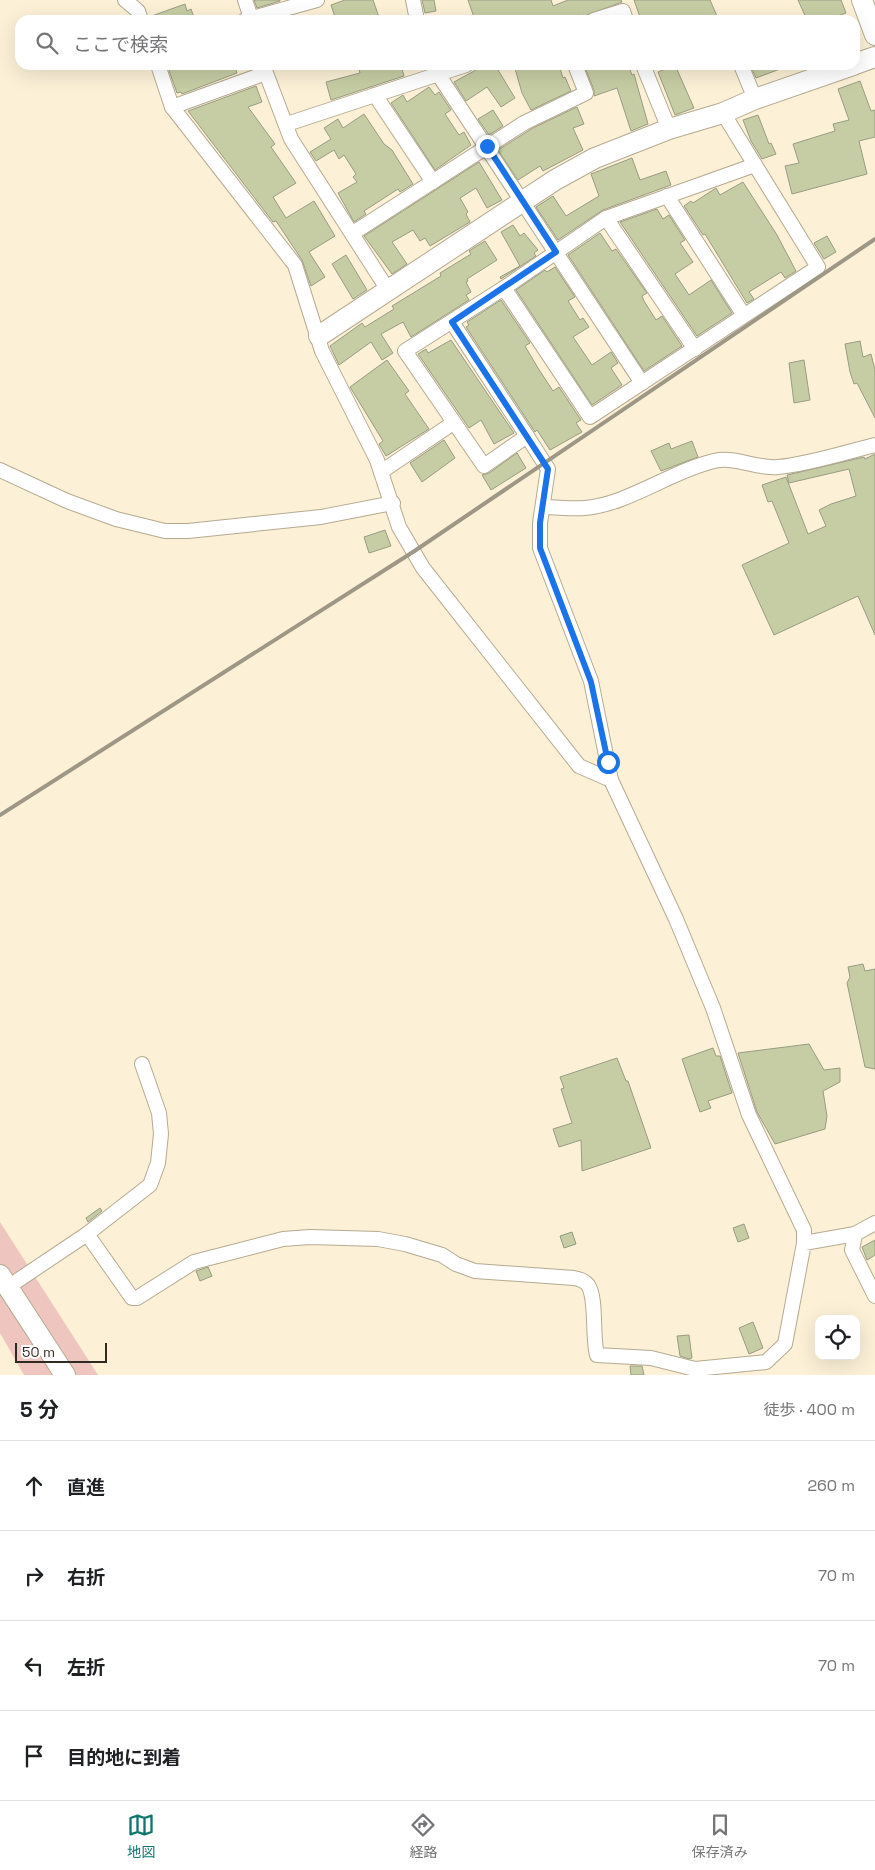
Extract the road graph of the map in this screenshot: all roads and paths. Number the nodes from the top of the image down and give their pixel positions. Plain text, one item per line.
1 (125, 0) edge
2 (245, 0) edge
3 (317, 0) edge
4 (413, 0) edge
5 (862, 0) edge
6 (139, 15) edge
7 (247, 15) edge
8 (263, 15) edge
9 (416, 15) edge
10 (610, 15) edge
11 (624, 15) edge
12 (875, 35) edge
13 (875, 57) edge
14 (860, 63) edge
15 (160, 70) edge
16 (435, 70) edge
17 (577, 70) edge
18 (647, 70) edge
19 (743, 70) edge
20 (839, 70) edge
21 (375, 96) junction
22 (754, 99) junction
23 (172, 107) junction
24 (724, 113) junction
25 (287, 124) junction
26 (669, 129) junction
27 (487, 146) junction
28 (755, 165) junction
29 (432, 182) junction
30 (667, 196) junction
31 (522, 201) junction
32 (606, 218) junction
33 (353, 233) junction
34 (556, 252) junction
35 (504, 288) junction
36 (388, 290) junction
37 (743, 314) junction
38 (452, 322) junction
39 (319, 336) junction
40 (695, 349) junction
41 (642, 383) junction
42 (454, 422) junction
43 (527, 436) junction
44 (875, 445) edge
45 (0, 470) edge
46 (382, 472) junction
47 (393, 502) junction
48 (543, 507) junction
49 (611, 780) junction
50 (142, 1064) dead end
51 (875, 1223) edge
52 (87, 1234) junction
53 (855, 1234) junction
54 (804, 1243) junction
55 (4, 1281) edge
56 (875, 1296) edge
57 (65, 1375) edge

1 - 6 street
2 - 7 street
3 - 8 street
4 - 9 street
5 - 12 street
10 - 11 street
13 - 14 street
15 - 23 street
16 - 21 street
16 - 27 street
17 - 27 street
18 - 26 street
19 - 22 street
20 - 22 street
21 - 25 street
21 - 29 street
22 - 24 street
23 - 25 street
23 - 39 street
24 - 26 street
24 - 28 street
25 - 33 street
26 - 31 street
27 - 29 street
27 - 31 street
28 - 30 street
28 - 37 street
29 - 33 street
30 - 32 street
30 - 37 street
31 - 34 street
31 - 36 street
32 - 34 street
32 - 40 street
33 - 36 street
34 - 35 street
34 - 41 street
35 - 38 street
35 - 41 street
36 - 39 street
37 - 40 street
38 - 42 street
38 - 43 street
39 - 46 street
40 - 41 street
42 - 43 street
42 - 46 street
43 - 48 street
44 - 48 street
45 - 47 street
46 - 47 street
47 - 49 street
48 - 49 street
49 - 54 street
50 - 52 street
51 - 53 street
52 - 54 street
52 - 55 street
53 - 54 street
53 - 56 street
55 - 57 street

